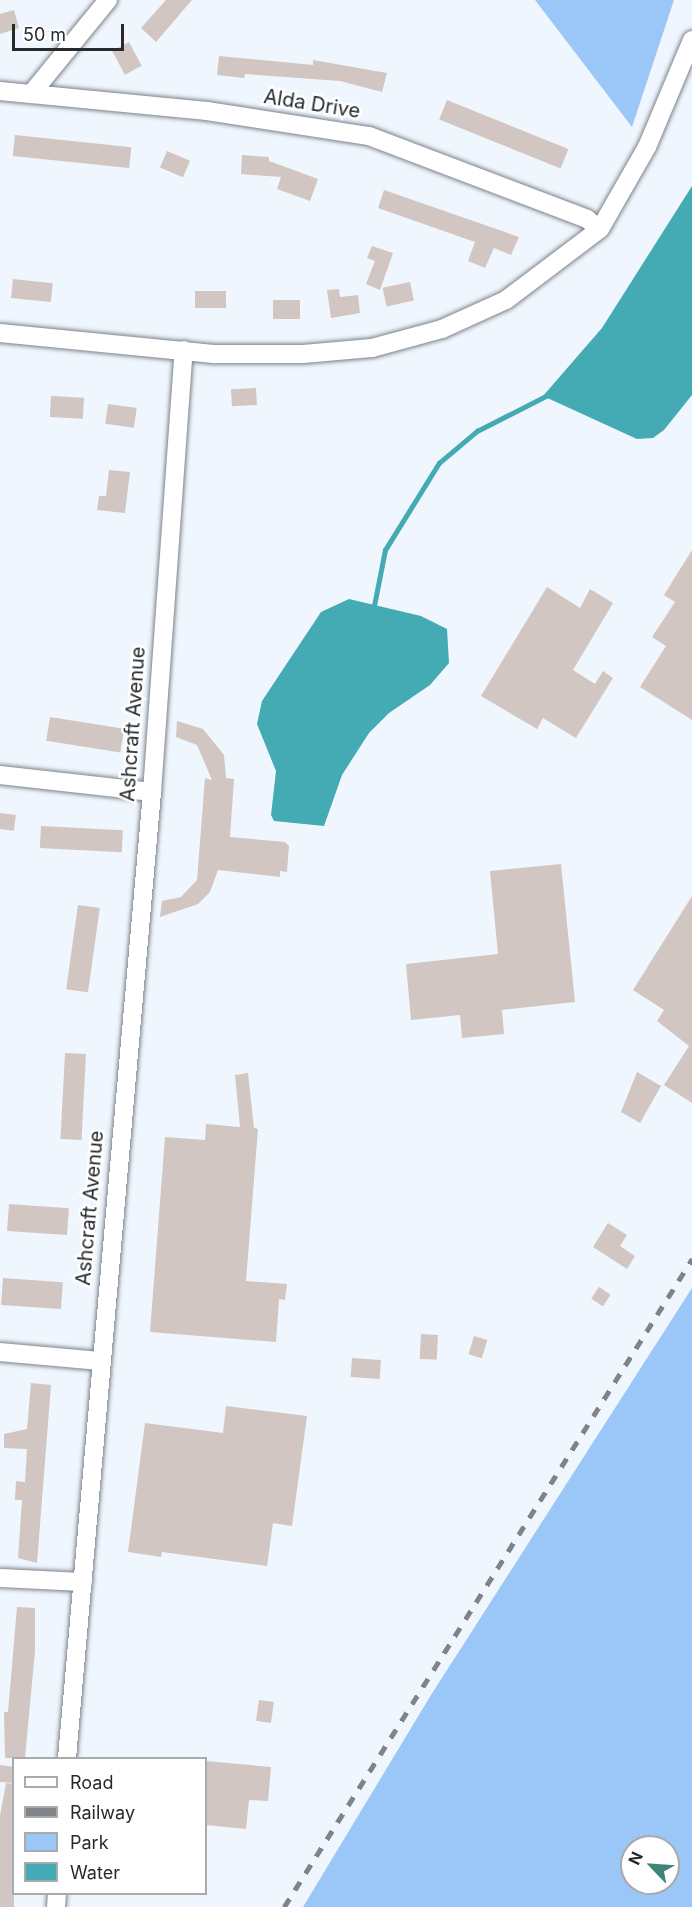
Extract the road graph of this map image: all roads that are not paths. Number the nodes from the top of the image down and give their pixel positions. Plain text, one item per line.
1 (108, 0) edge
2 (692, 40) edge
3 (0, 91) edge
4 (31, 94) junction
5 (600, 229) junction
6 (0, 333) edge
7 (184, 350) junction
8 (0, 775) edge
9 (152, 792) junction
10 (0, 1352) edge
11 (100, 1361) junction
12 (0, 1578) edge
13 (83, 1582) junction
14 (67, 1757) edge

1 - 4 street
2 - 5 street
3 - 4 street, Alda Drive
4 - 5 street, Alda Drive
5 - 7 street
6 - 7 street
7 - 9 street, Ashcraft Avenue
8 - 9 street
9 - 11 street, Ashcraft Avenue
10 - 11 street
11 - 13 street, Ashcraft Avenue
12 - 13 street
13 - 14 street, Ashcraft Avenue

